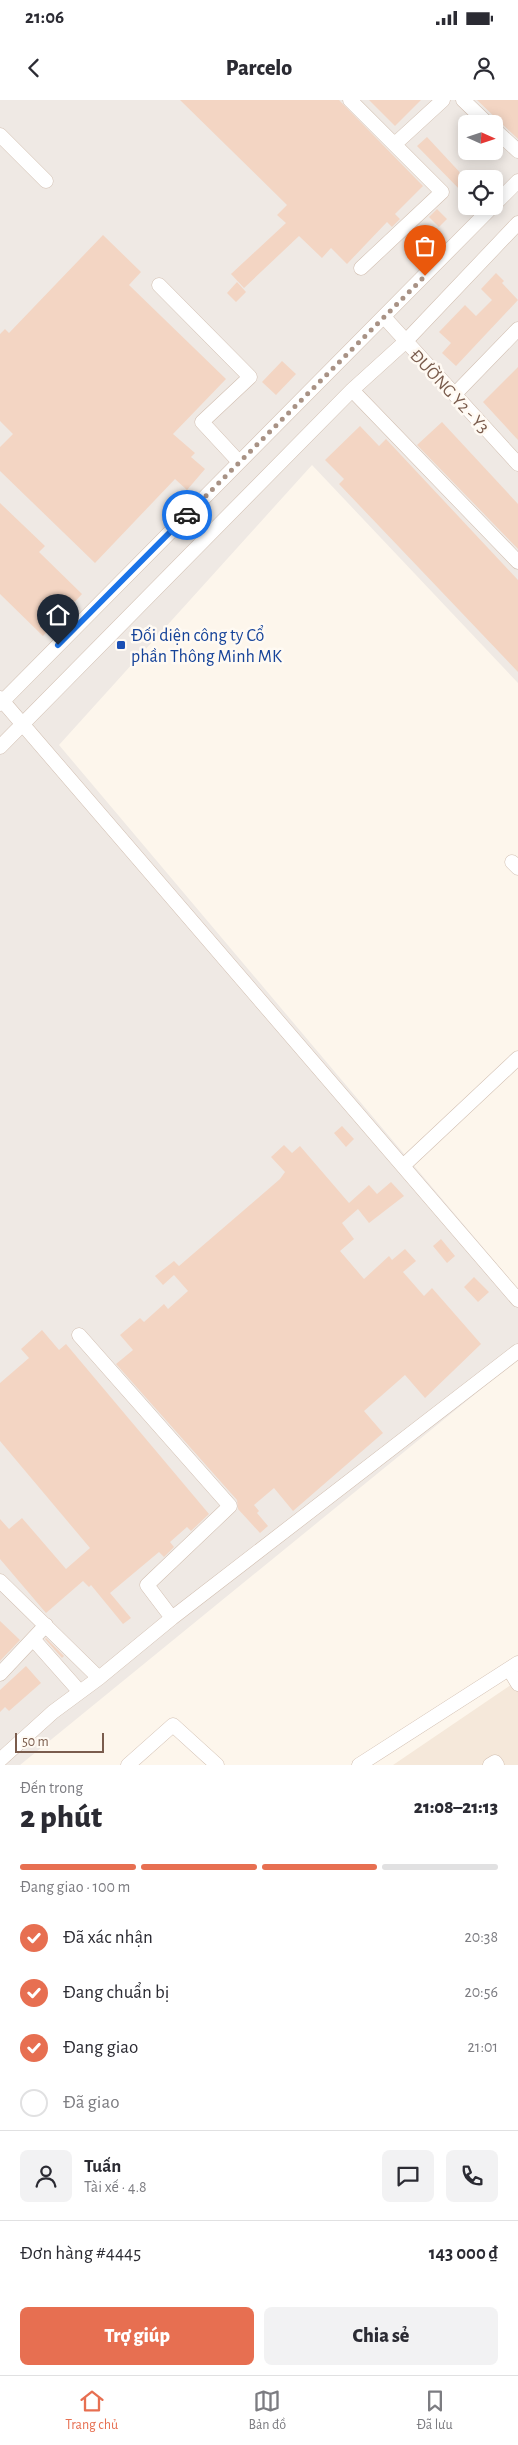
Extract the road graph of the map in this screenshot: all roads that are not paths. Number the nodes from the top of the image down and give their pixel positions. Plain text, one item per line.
1 (350, 100) edge
2 (443, 100) edge
3 (463, 100) edge
4 (479, 115) edge
5 (0, 135) edge
6 (503, 137) edge
7 (395, 144) junction
8 (518, 151) edge
9 (46, 181) dead end
10 (518, 181) edge
11 (503, 196) edge
12 (484, 215) edge
13 (518, 223) edge
14 (361, 268) dead end
15 (159, 285) dead end
16 (384, 317) junction
17 (518, 329) edge
18 (404, 342) junction
19 (352, 390) junction
20 (455, 394) junction
21 (239, 462) junction
22 (518, 464) edge
23 (518, 562) edge
24 (1, 701) edge
25 (22, 724) junction
26 (0, 747) edge
27 (518, 1058) edge
28 (403, 1166) junction
29 (518, 1300) edge
30 (79, 1335) dead end
31 (518, 1351) edge
32 (0, 1581) edge
33 (172, 1618) junction
34 (46, 1625) junction
35 (33, 1640) junction
36 (513, 1666) edge
37 (0, 1674) edge
38 (99, 1678) junction
39 (518, 1684) edge
40 (80, 1692) junction
41 (0, 1760) edge
42 (128, 1765) edge
43 (217, 1765) edge
44 (359, 1765) edge
45 (490, 1765) edge
46 (497, 1765) edge

1 - 7 street
2 - 7 street
3 - 4 street
5 - 9 street
6 - 8 street
7 - 14 street
10 - 11 street
12 - 16 street
13 - 18 street
15 - 21 street
16 - 18 street, ĐƯỜNG Y2 - Y3
16 - 21 street
17 - 20 street
18 - 19 street
18 - 20 street, ĐƯỜNG Y2 - Y3
19 - 23 street
19 - 25 street
20 - 22 street, ĐƯỜNG Y2 - Y3
21 - 24 street
24 - 25 street
25 - 26 street
25 - 28 street
27 - 28 street
28 - 29 street
30 - 33 street
31 - 33 street
32 - 34 street
33 - 38 street
34 - 35 street
34 - 38 street
35 - 37 street
35 - 40 street
36 - 39 street
36 - 44 street
38 - 40 street
40 - 41 street
42 - 43 street
45 - 46 street

